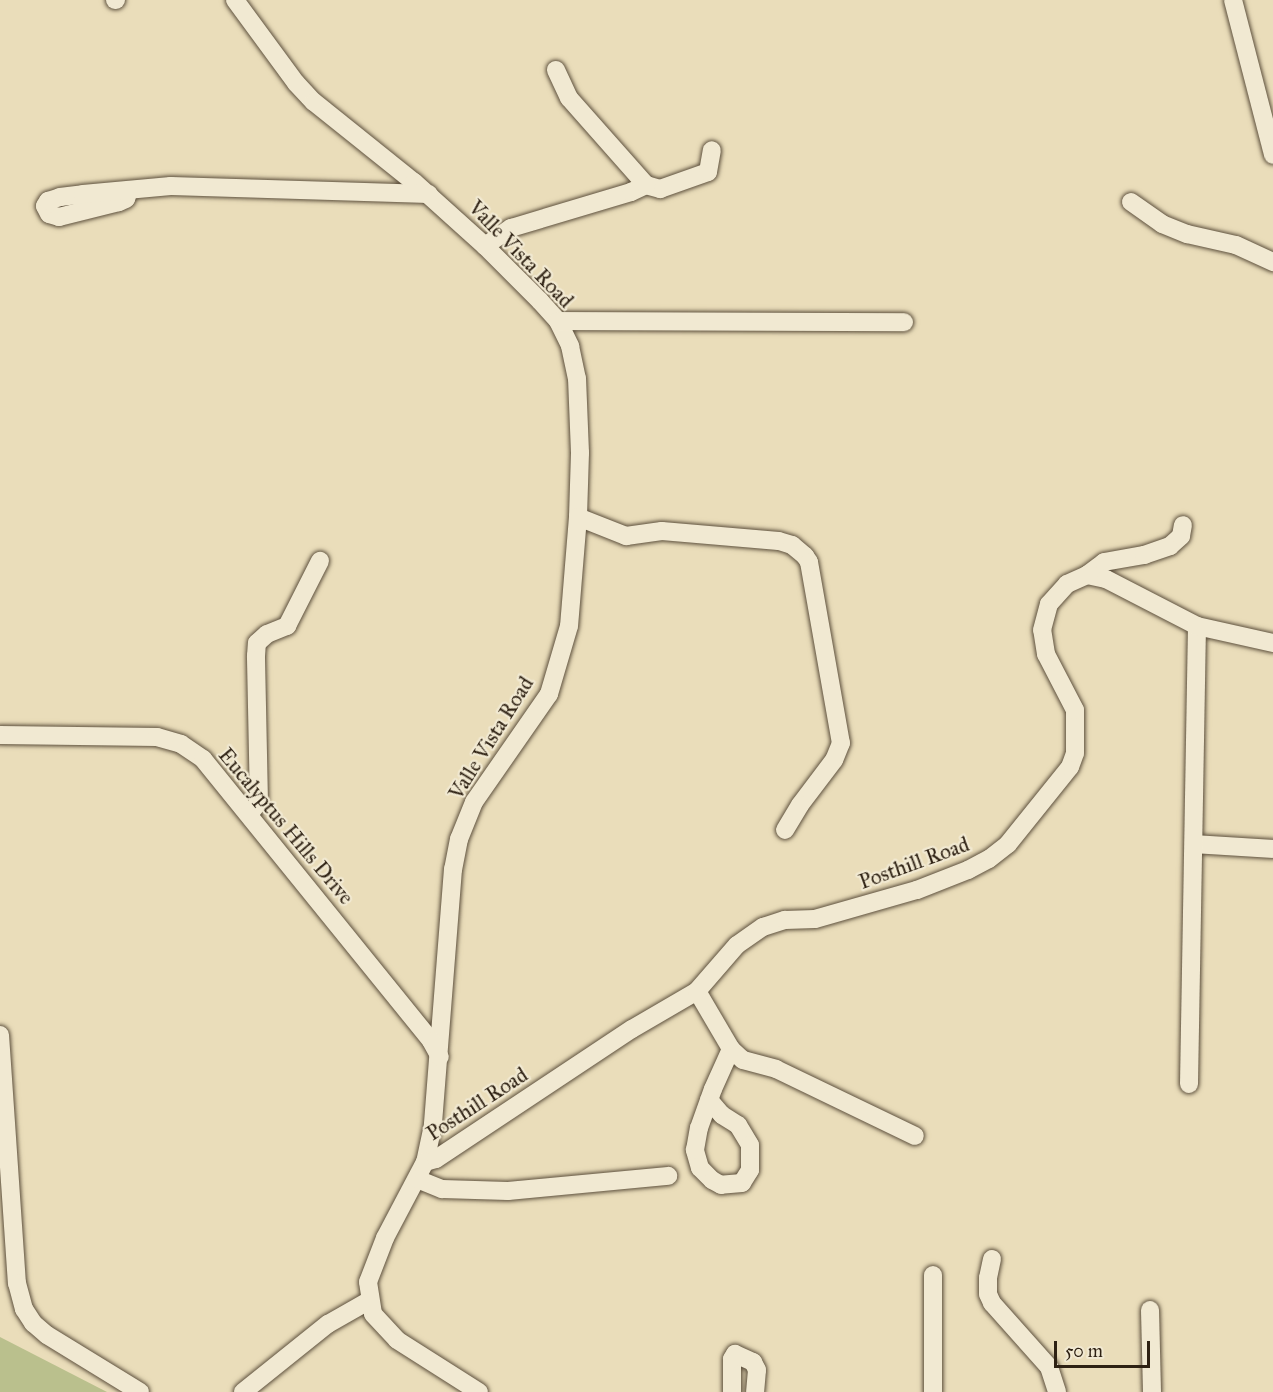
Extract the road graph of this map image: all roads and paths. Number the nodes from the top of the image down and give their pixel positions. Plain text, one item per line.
1 (235, 0) edge
2 (1233, 0) edge
3 (556, 70) dead end
4 (712, 150) dead end
5 (1273, 155) edge
6 (646, 185) junction
7 (129, 190) dead end
8 (429, 194) junction
9 (1131, 202) dead end
10 (485, 246) junction
11 (1273, 262) edge
12 (558, 321) junction
13 (904, 322) dead end
14 (578, 517) junction
15 (1183, 525) dead end
16 (320, 561) dead end
17 (1087, 575) junction
18 (1197, 626) junction
19 (1273, 643) edge
20 (0, 735) edge
21 (249, 814) junction
22 (785, 830) dead end
23 (1194, 844) junction
24 (1273, 849) edge
25 (697, 991) junction
26 (0, 1035) edge
27 (731, 1049) junction
28 (440, 1057) junction
29 (1189, 1084) dead end
30 (709, 1100) dead end
31 (915, 1136) dead end
32 (421, 1171) junction
33 (668, 1176) dead end
34 (992, 1259) dead end
35 (933, 1275) dead end
36 (369, 1300) junction
37 (1150, 1310) dead end
38 (140, 1392) edge
39 (243, 1392) edge
40 (479, 1392) edge
41 (732, 1392) edge
42 (755, 1392) edge
43 (933, 1392) edge
44 (1058, 1392) edge
45 (1152, 1392) edge

1 - 8 street, Valle Vista Road
2 - 5 street
3 - 6 street
4 - 6 street
6 - 10 street
7 - 8 street
8 - 10 street, Valle Vista Road
9 - 11 street
10 - 12 street, Valle Vista Road
12 - 13 street
12 - 14 street, Valle Vista Road
14 - 22 street
14 - 28 street, Valle Vista Road
15 - 17 street, Posthill Road
16 - 21 street
17 - 18 street
17 - 25 street, Posthill Road
18 - 19 street
18 - 23 street
20 - 21 street, Eucalyptus Hills Drive
21 - 28 street, Eucalyptus Hills Drive
23 - 24 street
23 - 29 street
25 - 27 street
25 - 32 street, Posthill Road
26 - 38 street
27 - 30 street
27 - 31 street
28 - 32 street, Valle Vista Road
32 - 33 street
32 - 36 street, Valle Vista Road
34 - 44 street
35 - 43 street
36 - 39 street
36 - 40 street
37 - 45 street
41 - 42 street

